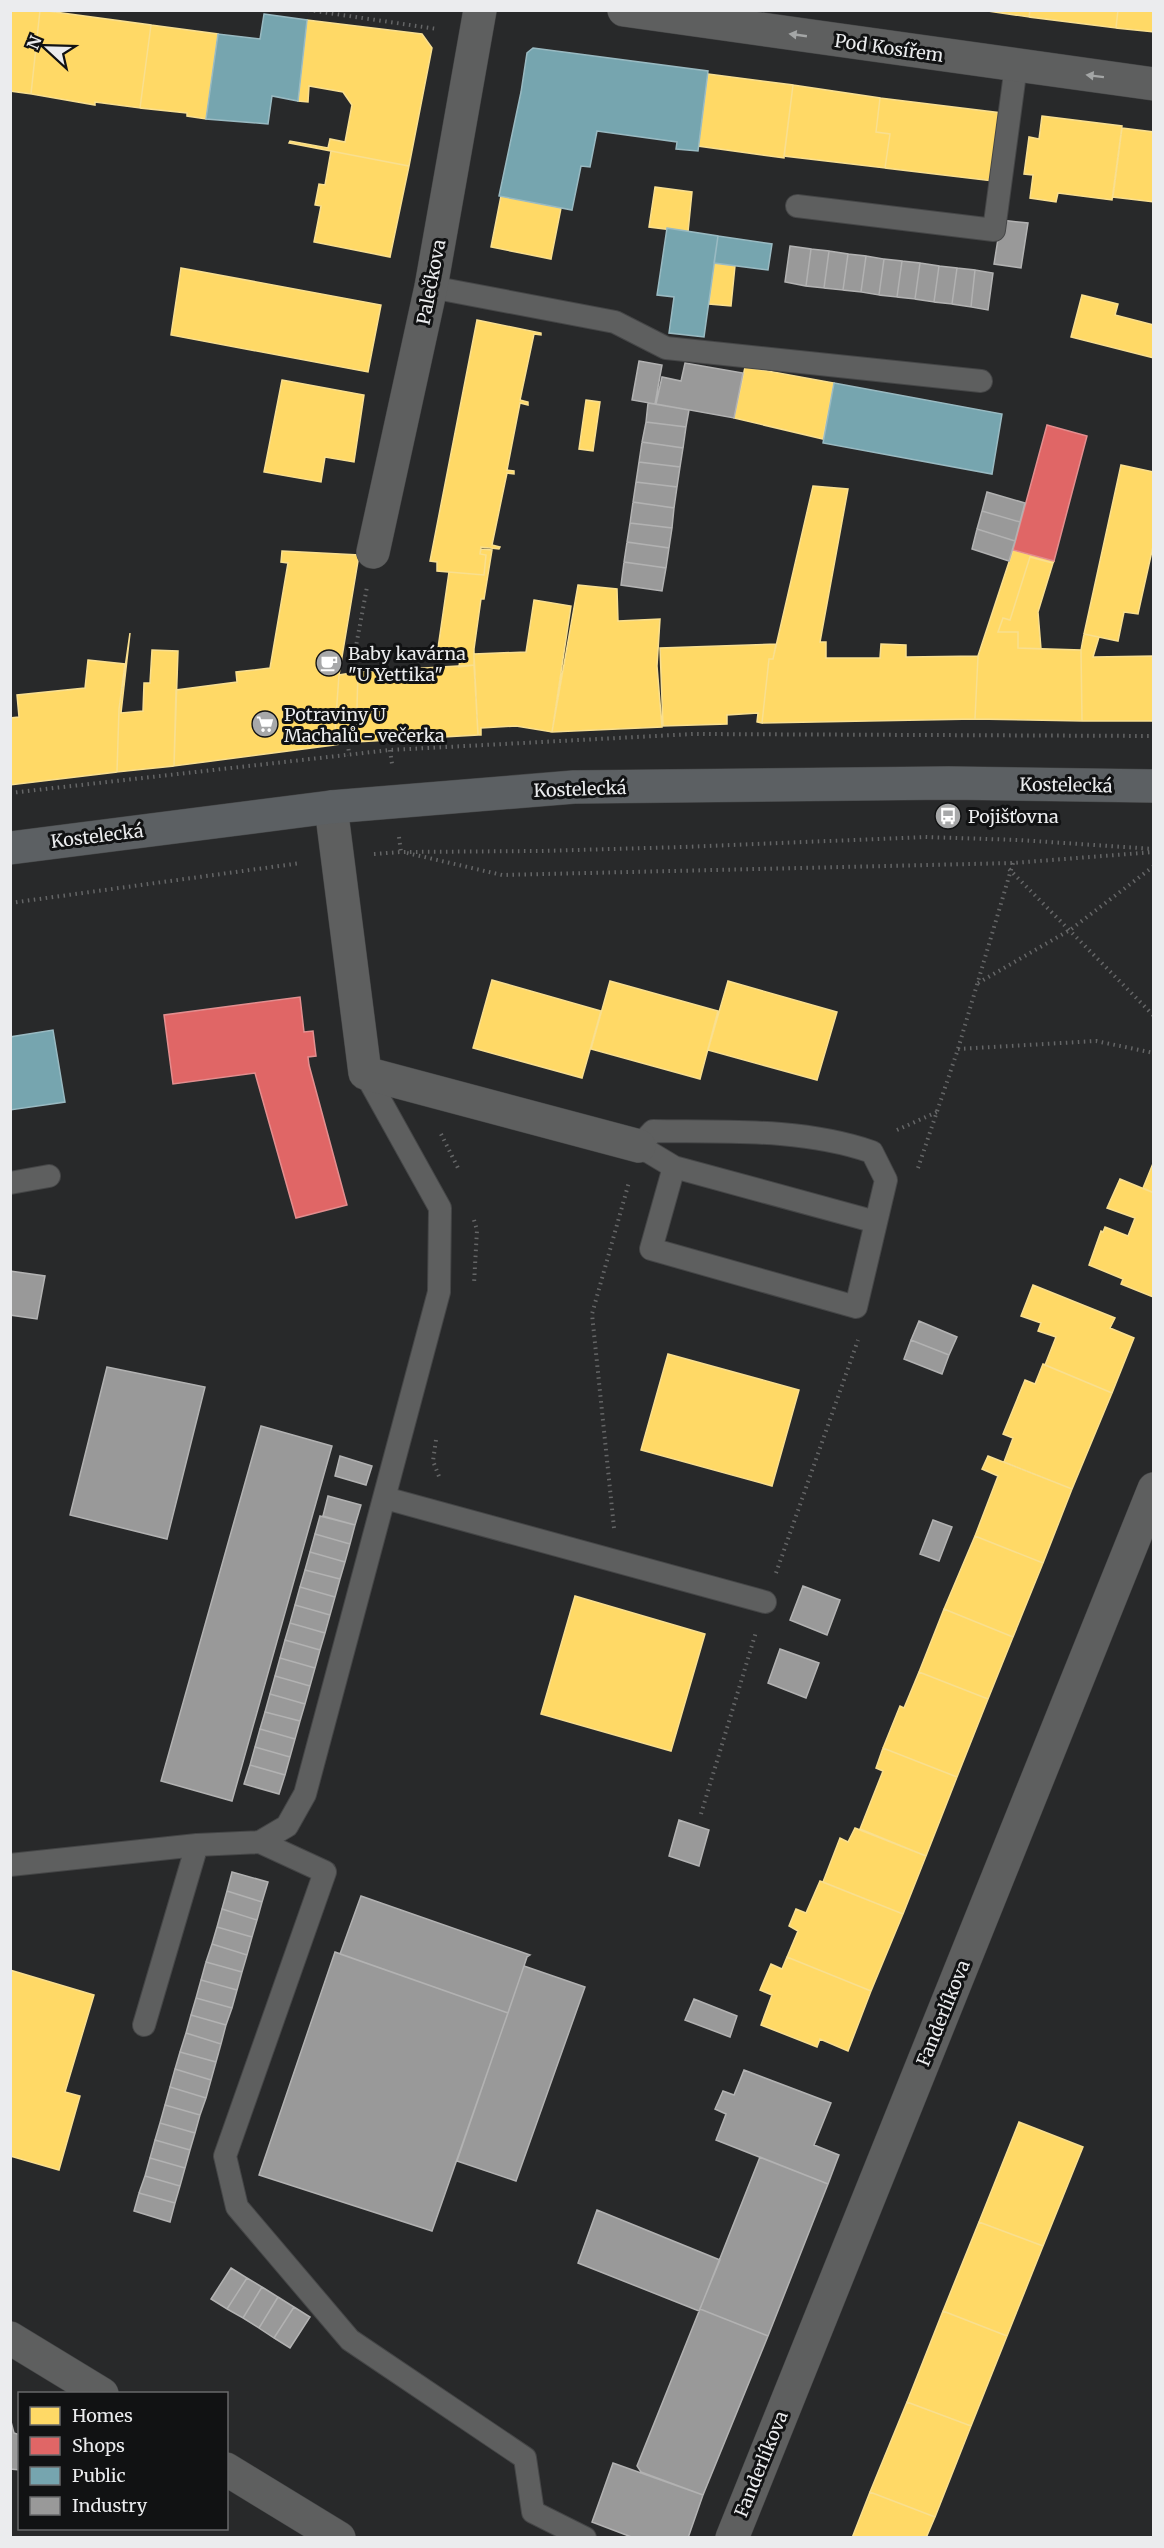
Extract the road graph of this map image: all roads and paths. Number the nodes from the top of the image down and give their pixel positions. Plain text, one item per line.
1 (308, 10) edge
2 (480, 10) edge
3 (624, 10) edge
4 (441, 35) dead end
5 (1016, 66) junction
6 (1154, 84) edge
7 (797, 206) dead end
8 (431, 287) junction
9 (981, 381) dead end
10 (373, 552) joint
11 (351, 673) dead end
12 (348, 743) dead end
13 (349, 754) dead end
14 (1154, 786) edge
15 (331, 807) junction
16 (10, 848) edge
17 (1154, 850) edge
18 (401, 852) junction
19 (337, 858) junction
20 (1154, 866) edge
21 (1010, 869) dead end
22 (10, 903) edge
23 (1070, 930) junction
24 (978, 983) dead end
25 (1154, 1016) edge
26 (958, 1049) dead end
27 (1154, 1053) edge
28 (365, 1073) junction
29 (639, 1146) junction
30 (674, 1167) junction
31 (49, 1176) dead end
32 (10, 1183) edge
33 (876, 1222) junction
34 (1154, 1489) edge
35 (385, 1498) junction
36 (618, 1562) junction
37 (765, 1602) dead end
38 (260, 1842) junction
39 (197, 1845) junction
40 (10, 1865) edge
41 (144, 2025) dead end
42 (10, 2338) edge
43 (99, 2392) edge
44 (228, 2470) edge
45 (339, 2538) edge
46 (585, 2538) edge
47 (732, 2538) edge

1 - 4 path
2 - 8 street, Palečkova
5 -> 3 street, Pod Kosířem
6 -> 5 street, Pod Kosířem
5 - 7 lane
8 - 9 lane
8 - 10 street, Palečkova
10 - 11 path
12 - 13 path
14 - 15 street, Kostelecká
15 - 16 street, Kostelecká
15 - 19 street
17 - 18 path
17 - 18 path
18 - 19 path
19 - 22 path
19 - 28 street
20 - 23 path
21 - 23 path
23 - 24 path
23 - 25 path
26 - 27 path
28 - 29 street
28 - 35 lane
29 - 30 lane
29 - 33 lane
29 - 36 path
30 - 33 lane
30 - 33 lane
31 - 32 lane
34 - 47 street, Fanderlíkova
35 - 36 lane
35 - 38 lane
36 - 37 lane
38 - 39 lane
38 - 46 lane
39 - 40 lane
39 - 41 lane
42 - 43 street
44 - 45 street

